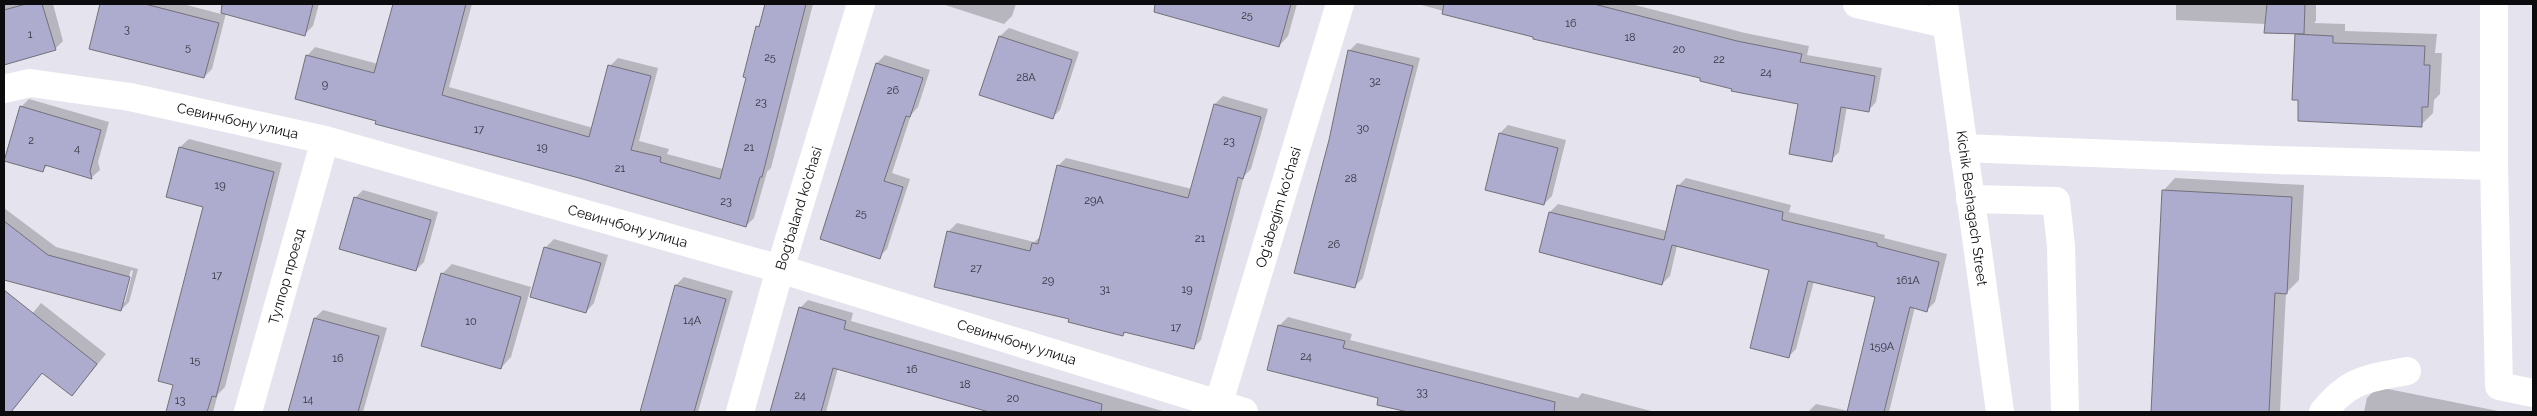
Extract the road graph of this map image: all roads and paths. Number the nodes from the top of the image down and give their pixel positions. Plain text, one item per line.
1 (861, 4) edge
2 (1340, 4) edge
3 (1857, 4) edge
4 (2494, 4) edge
5 (1945, 14) edge
6 (4, 88) edge
7 (325, 140) junction
8 (1963, 148) junction
9 (2494, 166) junction
10 (1970, 199) junction
11 (780, 269) junction
12 (2408, 371) dead end
13 (2533, 393) edge
14 (1217, 409) edge
15 (248, 412) edge
16 (740, 412) edge
17 (1244, 412) edge
18 (2000, 412) edge
19 (2065, 412) edge
20 (2323, 412) edge

1 - 11 street, Bog'baland ko'chasi
2 - 14 street, Og'abegim ko'chasi
3 - 5 street
4 - 9 street
5 - 8 street, Kichik Beshagach Street
6 - 7 street, Севинчбону улица
7 - 11 street, Севинчбону улица
7 - 15 street, Тулпор проезд
8 - 9 street
8 - 10 street, Kichik Beshagach Street
9 - 13 street
10 - 18 street, Kichik Beshagach Street
10 - 19 street
11 - 14 street, Севинчбону улица
11 - 16 street, Bog'baland ko'chasi
12 - 20 street
14 - 17 street, Севинчбону улица

